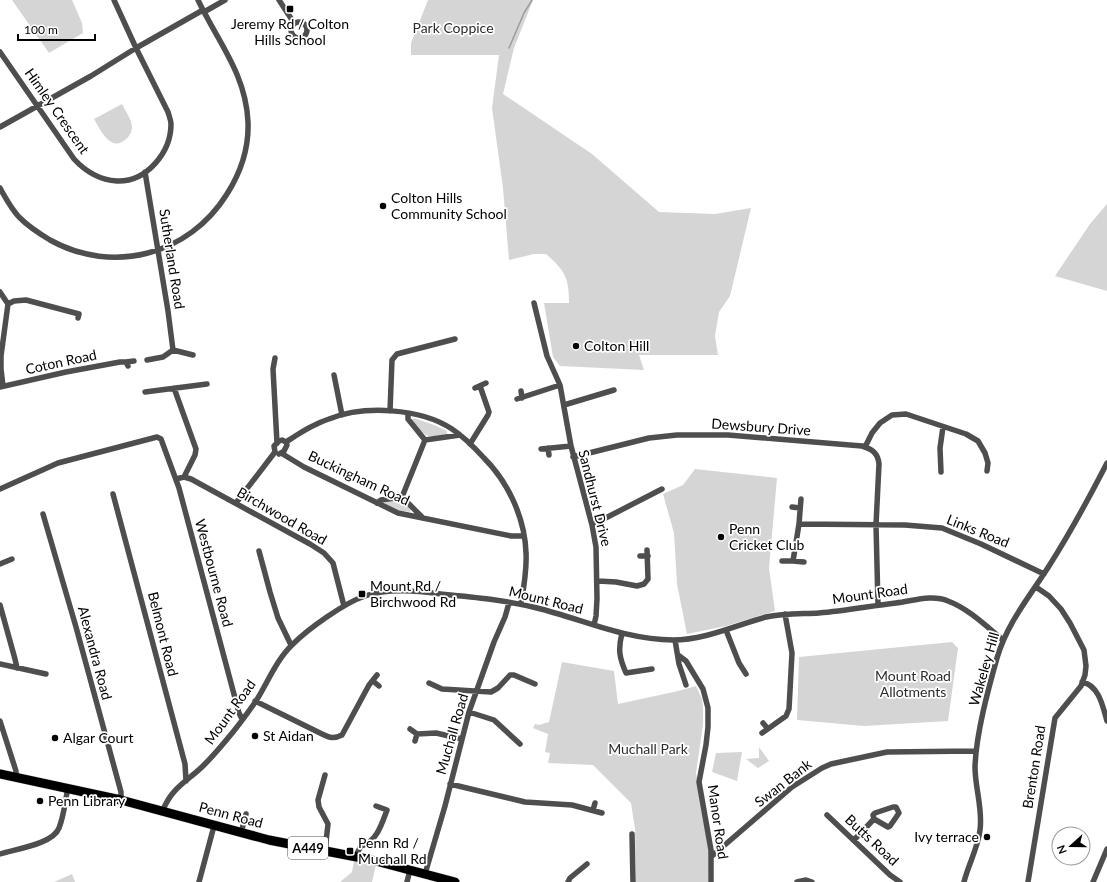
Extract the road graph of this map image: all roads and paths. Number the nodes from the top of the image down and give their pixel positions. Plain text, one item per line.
1 (114, 0) edge
2 (198, 0) edge
3 (225, 0) edge
4 (279, 0) edge
5 (204, 11) junction
6 (294, 23) dead end
7 (136, 48) junction
8 (0, 52) edge
9 (37, 105) junction
10 (0, 127) edge
11 (145, 172) junction
12 (0, 188) edge
13 (158, 250) junction
14 (0, 292) edge
15 (534, 303) dead end
16 (8, 304) junction
17 (80, 314) dead end
18 (455, 339) dead end
19 (172, 350) junction
20 (193, 355) dead end
21 (275, 358) dead end
22 (147, 360) dead end
23 (134, 361) dead end
24 (334, 375) dead end
25 (486, 383) dead end
26 (208, 384) dead end
27 (560, 385) junction
28 (2, 387) edge
29 (174, 388) junction
30 (614, 390) dead end
31 (520, 391) dead end
32 (145, 392) dead end
33 (564, 405) junction
34 (390, 411) junction
35 (408, 414) junction
36 (342, 415) junction
37 (943, 427) junction
38 (460, 435) junction
39 (425, 440) junction
40 (286, 442) junction
41 (277, 443) junction
42 (470, 444) junction
43 (571, 446) junction
44 (865, 447) junction
45 (548, 448) junction
46 (541, 449) dead end
47 (278, 453) junction
48 (549, 455) dead end
49 (573, 457) junction
50 (1107, 463) edge
51 (987, 471) dead end
52 (941, 472) dead end
53 (184, 477) junction
54 (176, 479) junction
55 (0, 489) edge
56 (662, 489) dead end
57 (113, 494) dead end
58 (402, 497) junction
59 (800, 499) dead end
60 (236, 503) junction
61 (377, 503) junction
62 (792, 507) dead end
63 (800, 508) junction
64 (43, 514) dead end
65 (423, 518) junction
66 (799, 524) junction
67 (592, 525) junction
68 (876, 525) junction
69 (524, 536) junction
70 (259, 551) dead end
71 (640, 556) dead end
72 (12, 559) dead end
73 (782, 561) dead end
74 (793, 561) junction
75 (804, 562) dead end
76 (0, 564) edge
77 (1044, 574) junction
78 (598, 581) junction
79 (1036, 586) junction
80 (509, 603) junction
81 (521, 604) junction
82 (0, 605) edge
83 (878, 605) junction
84 (344, 606) junction
85 (785, 614) junction
86 (594, 625) junction
87 (726, 630) junction
88 (622, 633) junction
89 (675, 640) junction
90 (1004, 640) junction
91 (291, 645) junction
92 (678, 655) junction
93 (0, 664) edge
94 (17, 668) junction
95 (691, 669) junction
96 (652, 670) dead end
97 (682, 672) junction
98 (46, 674) dead end
99 (746, 674) dead end
100 (377, 675) dead end
101 (373, 681) junction
102 (1082, 682) junction
103 (429, 683) dead end
104 (535, 684) dead end
105 (686, 684) dead end
106 (379, 686) dead end
107 (477, 691) junction
108 (256, 701) junction
109 (468, 712) junction
110 (242, 719) junction
111 (0, 721) edge
112 (1107, 721) edge
113 (763, 723) dead end
114 (410, 729) dead end
115 (768, 729) junction
116 (417, 734) junction
117 (762, 734) dead end
118 (462, 739) junction
119 (415, 741) dead end
120 (520, 744) dead end
121 (976, 751) junction
122 (0, 774) edge
123 (325, 775) dead end
124 (16, 777) junction
125 (186, 781) junction
126 (450, 784) junction
127 (68, 788) junction
128 (121, 800) junction
129 (595, 803) dead end
130 (376, 806) dead end
131 (163, 810) junction
132 (593, 810) junction
133 (602, 813) dead end
134 (246, 814) dead end
135 (827, 815) dead end
136 (874, 819) junction
137 (214, 826) junction
138 (241, 833) junction
139 (632, 834) dead end
140 (854, 840) junction
141 (1107, 849) edge
142 (325, 851) junction
143 (0, 854) edge
144 (712, 856) junction
145 (355, 857) junction
146 (587, 864) dead end
147 (410, 870) junction
148 (425, 874) junction
149 (198, 882) edge
150 (407, 882) edge
151 (455, 882) edge
152 (568, 882) edge
153 (633, 882) edge
154 (711, 882) edge
155 (797, 882) edge
156 (812, 882) edge
157 (900, 882) edge
158 (964, 882) edge
159 (1028, 882) edge
160 (1093, 882) edge

1 - 7 street, Himley Crescent
2 - 5 street
3 - 5 street
4 - 6 street
5 - 7 street
5 - 13 street
7 - 9 street
7 - 11 street, Himley Crescent
8 - 9 street, Himley Crescent
9 - 10 street
9 - 11 street, Himley Crescent
11 - 13 street, Sutherland Road
12 - 13 street
13 - 19 street, Sutherland Road
14 - 16 street
15 - 27 street
16 - 17 street
16 - 28 street
18 - 34 street
19 - 20 street
19 - 22 street
21 - 41 street
23 - 28 street, Coton Road
24 - 36 street
25 - 42 street
26 - 29 street
27 - 31 street
27 - 33 street
29 - 32 street
29 - 53 street
30 - 33 street
33 - 43 street
34 - 35 street
34 - 36 street
35 - 38 street
35 - 39 street
36 - 40 street
37 - 44 street
37 - 51 street
37 - 52 street
38 - 39 street
38 - 42 street
39 - 58 street
40 - 41 street
40 - 47 street
41 - 47 street
42 - 69 street
43 - 45 street, Sandhurst Drive
43 - 49 street, Sandhurst Drive
44 - 49 street, Dewsbury Drive
44 - 68 street
45 - 46 street, Sandhurst Drive
45 - 48 street
47 - 60 street
47 - 61 street, Buckingham Road
49 - 67 street, Sandhurst Drive
50 - 77 street, Wakeley Hill
53 - 54 street
53 - 60 street, Birchwood Road
54 - 55 street, Westbourne Road
54 - 110 street, Westbourne Road
56 - 67 street
57 - 125 street, Belmont Road
58 - 61 street
58 - 65 street
59 - 63 street
60 - 84 street, Birchwood Road
61 - 65 street, Buckingham Road
62 - 63 street
63 - 66 street
64 - 128 street, Alexandra Road
65 - 69 street, Buckingham Road
66 - 68 street, Links Road
66 - 74 street
67 - 78 street, Sandhurst Drive
68 - 77 street, Links Road
68 - 83 street
69 - 81 street
70 - 91 street
71 - 78 street
72 - 76 street
73 - 74 street
74 - 75 street
77 - 79 street, Wakeley Hill
78 - 86 street, Sandhurst Drive
79 - 90 street, Wakeley Hill
79 - 102 street, Brenton Road
80 - 81 street, Mount Road
80 - 84 street, Mount Road
80 - 107 street, Muchall Road
81 - 86 street, Mount Road
82 - 94 street
83 - 85 street, Mount Road
83 - 90 street, Mount Road
84 - 91 street, Mount Road
85 - 87 street, Mount Road
85 - 115 street
86 - 88 street, Mount Road
87 - 89 street, Mount Road
87 - 99 street
88 - 89 street, Mount Road
88 - 96 street
89 - 92 street
90 - 121 street, Wakeley Hill
91 - 108 street, Mount Road
92 - 95 street, Manor Road
92 - 97 street
93 - 94 street
94 - 98 street
95 - 97 street
95 - 144 street, Manor Road
97 - 105 street
100 - 101 street
101 - 106 street
101 - 108 street
102 - 112 street
102 - 159 street, Brenton Road
103 - 107 street
104 - 107 street
107 - 109 street, Muchall Road
108 - 110 street, Mount Road
109 - 118 street, Muchall Road
109 - 120 street
110 - 125 street, Mount Road
111 - 124 street
113 - 115 street
114 - 116 street
115 - 117 street
116 - 118 street
116 - 119 street
118 - 126 street, Muchall Road
121 - 144 street, Swan Bank
121 - 158 street, Wakeley Hill
122 - 124 highway, Penn Road / A449
123 - 142 street
124 - 127 highway, Penn Road / A449
125 - 131 street, Mount Road
126 - 132 street
126 - 148 street, Muchall Road
127 - 128 highway, Penn Road / A449
127 - 143 street
128 - 131 highway, Penn Road / A449
129 - 132 street
130 - 145 street
131 - 137 highway, Penn Road / A449
132 - 133 street
134 - 138 street
135 - 140 street, Butts Road
136 - 136 street
136 - 140 street
137 - 138 highway, Penn Road / A449
137 - 149 street
138 - 142 highway, Penn Road / A449
139 - 153 street
140 - 157 street, Butts Road
141 - 160 street
142 - 145 highway, Penn Road / A449
144 - 154 street, Manor Road
145 - 147 highway, Penn Road / A449
146 - 152 street
147 - 148 highway, Penn Road / A449
147 - 150 street
148 - 151 highway, Penn Road / A449
155 - 156 street

